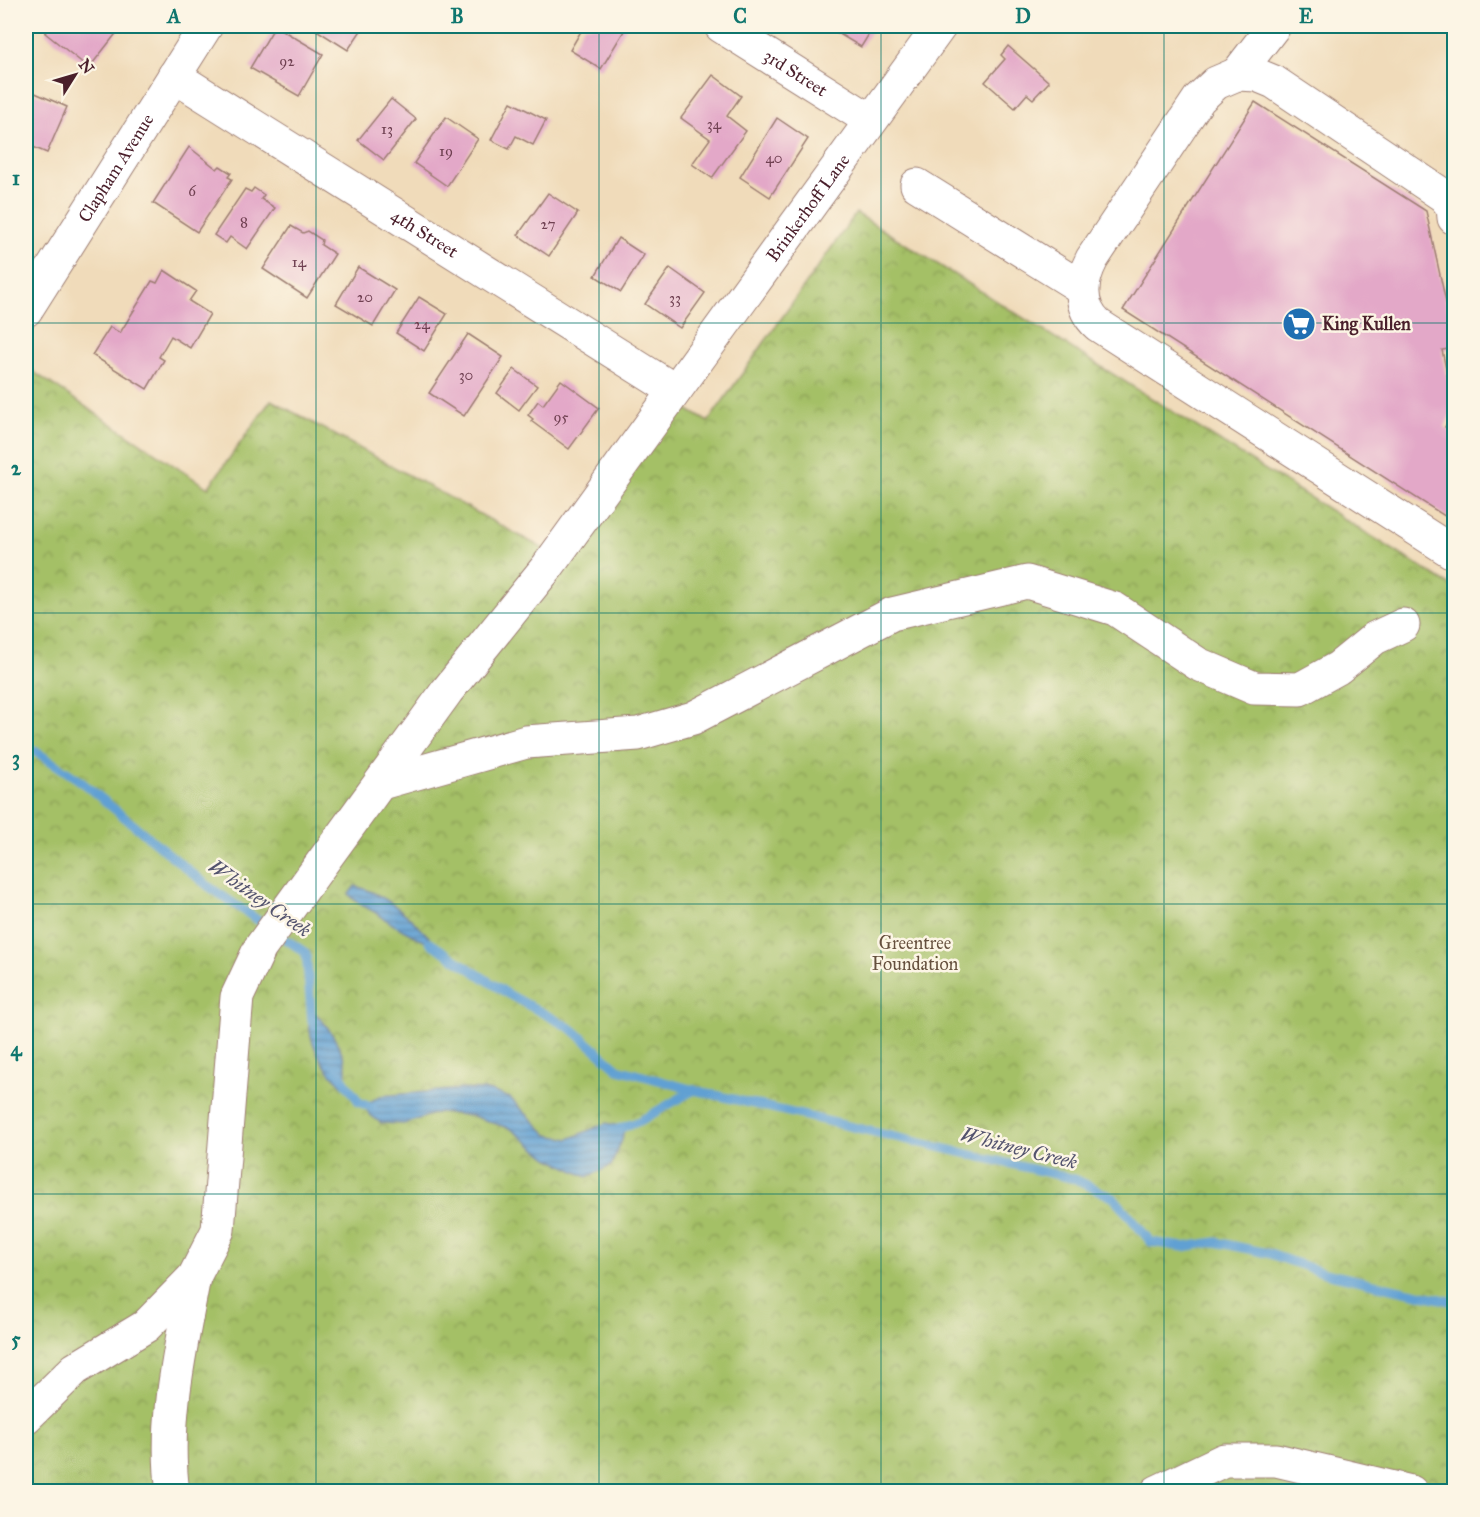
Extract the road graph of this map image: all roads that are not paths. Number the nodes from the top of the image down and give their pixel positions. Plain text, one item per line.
1 (206, 26) edge
2 (721, 26) edge
3 (940, 26) edge
4 (1274, 26) edge
5 (1237, 74) junction
6 (174, 76) junction
7 (870, 120) junction
8 (917, 185) dead end
9 (1455, 218) edge
10 (1082, 288) junction
11 (26, 310) edge
12 (674, 390) junction
13 (1455, 553) edge
14 (1403, 625) dead end
15 (381, 783) junction
16 (194, 1277) junction
17 (26, 1418) edge
18 (173, 1491) edge
19 (1157, 1491) edge
20 (1411, 1491) edge

1 - 6 street, Clapham Avenue
2 - 7 street, 3rd Street
3 - 7 street, Brinkerhoff Lane
4 - 5 street
5 - 9 street
5 - 10 street
6 - 11 street, Clapham Avenue
6 - 12 street, 4th Street
7 - 12 street, Brinkerhoff Lane
8 - 10 street
10 - 13 street
12 - 15 street, Brinkerhoff Lane
14 - 15 street
15 - 16 street, Brinkerhoff Lane
16 - 17 street
16 - 18 street
19 - 20 street

